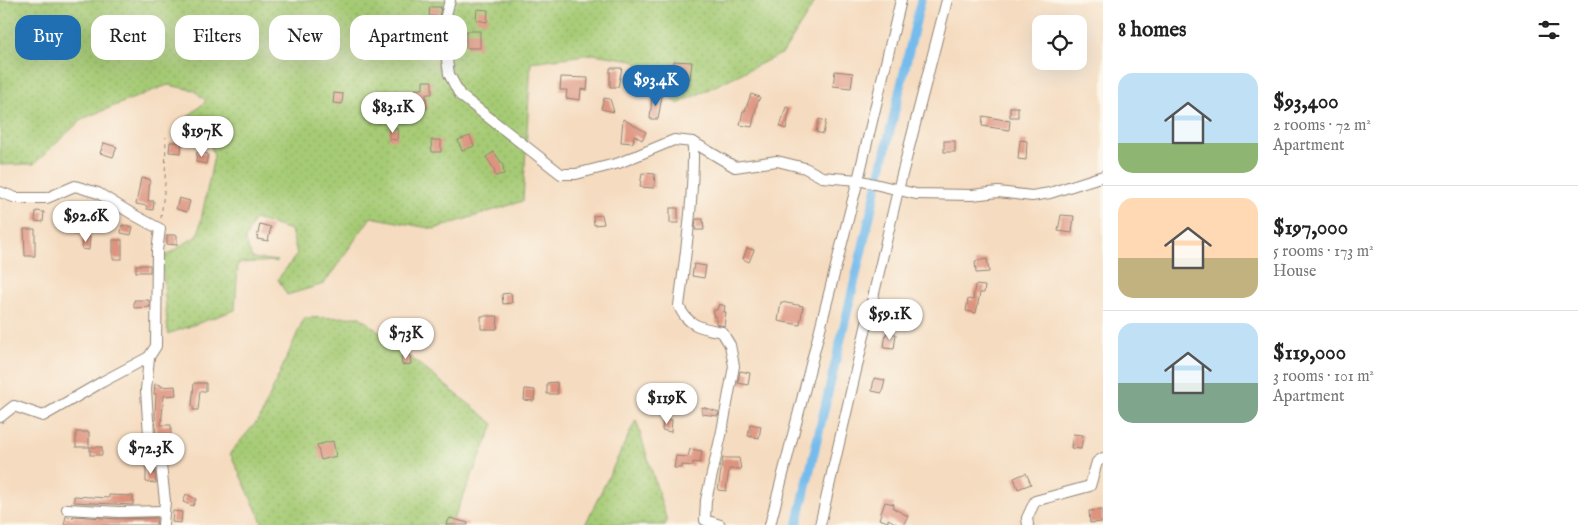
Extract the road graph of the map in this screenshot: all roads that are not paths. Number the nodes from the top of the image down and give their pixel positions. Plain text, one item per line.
1 (450, 0) edge
2 (901, 0) edge
3 (947, 0) edge
4 (693, 142) junction
5 (1103, 176) edge
6 (860, 181) junction
7 (896, 189) junction
8 (0, 192) edge
9 (149, 357) junction
10 (0, 417) edge
11 (1103, 458) edge
12 (67, 509) dead end
13 (164, 511) junction
14 (704, 522) edge
15 (163, 525) edge
16 (720, 525) edge
17 (770, 525) edge
18 (820, 525) edge
19 (1028, 525) edge

1 - 4 street
2 - 6 street
3 - 7 street
4 - 6 street
4 - 14 street
5 - 7 street
6 - 7 street
6 - 17 street
7 - 18 street
8 - 9 street
9 - 10 street
9 - 13 street
11 - 19 street
12 - 13 street
13 - 15 street
14 - 16 street

